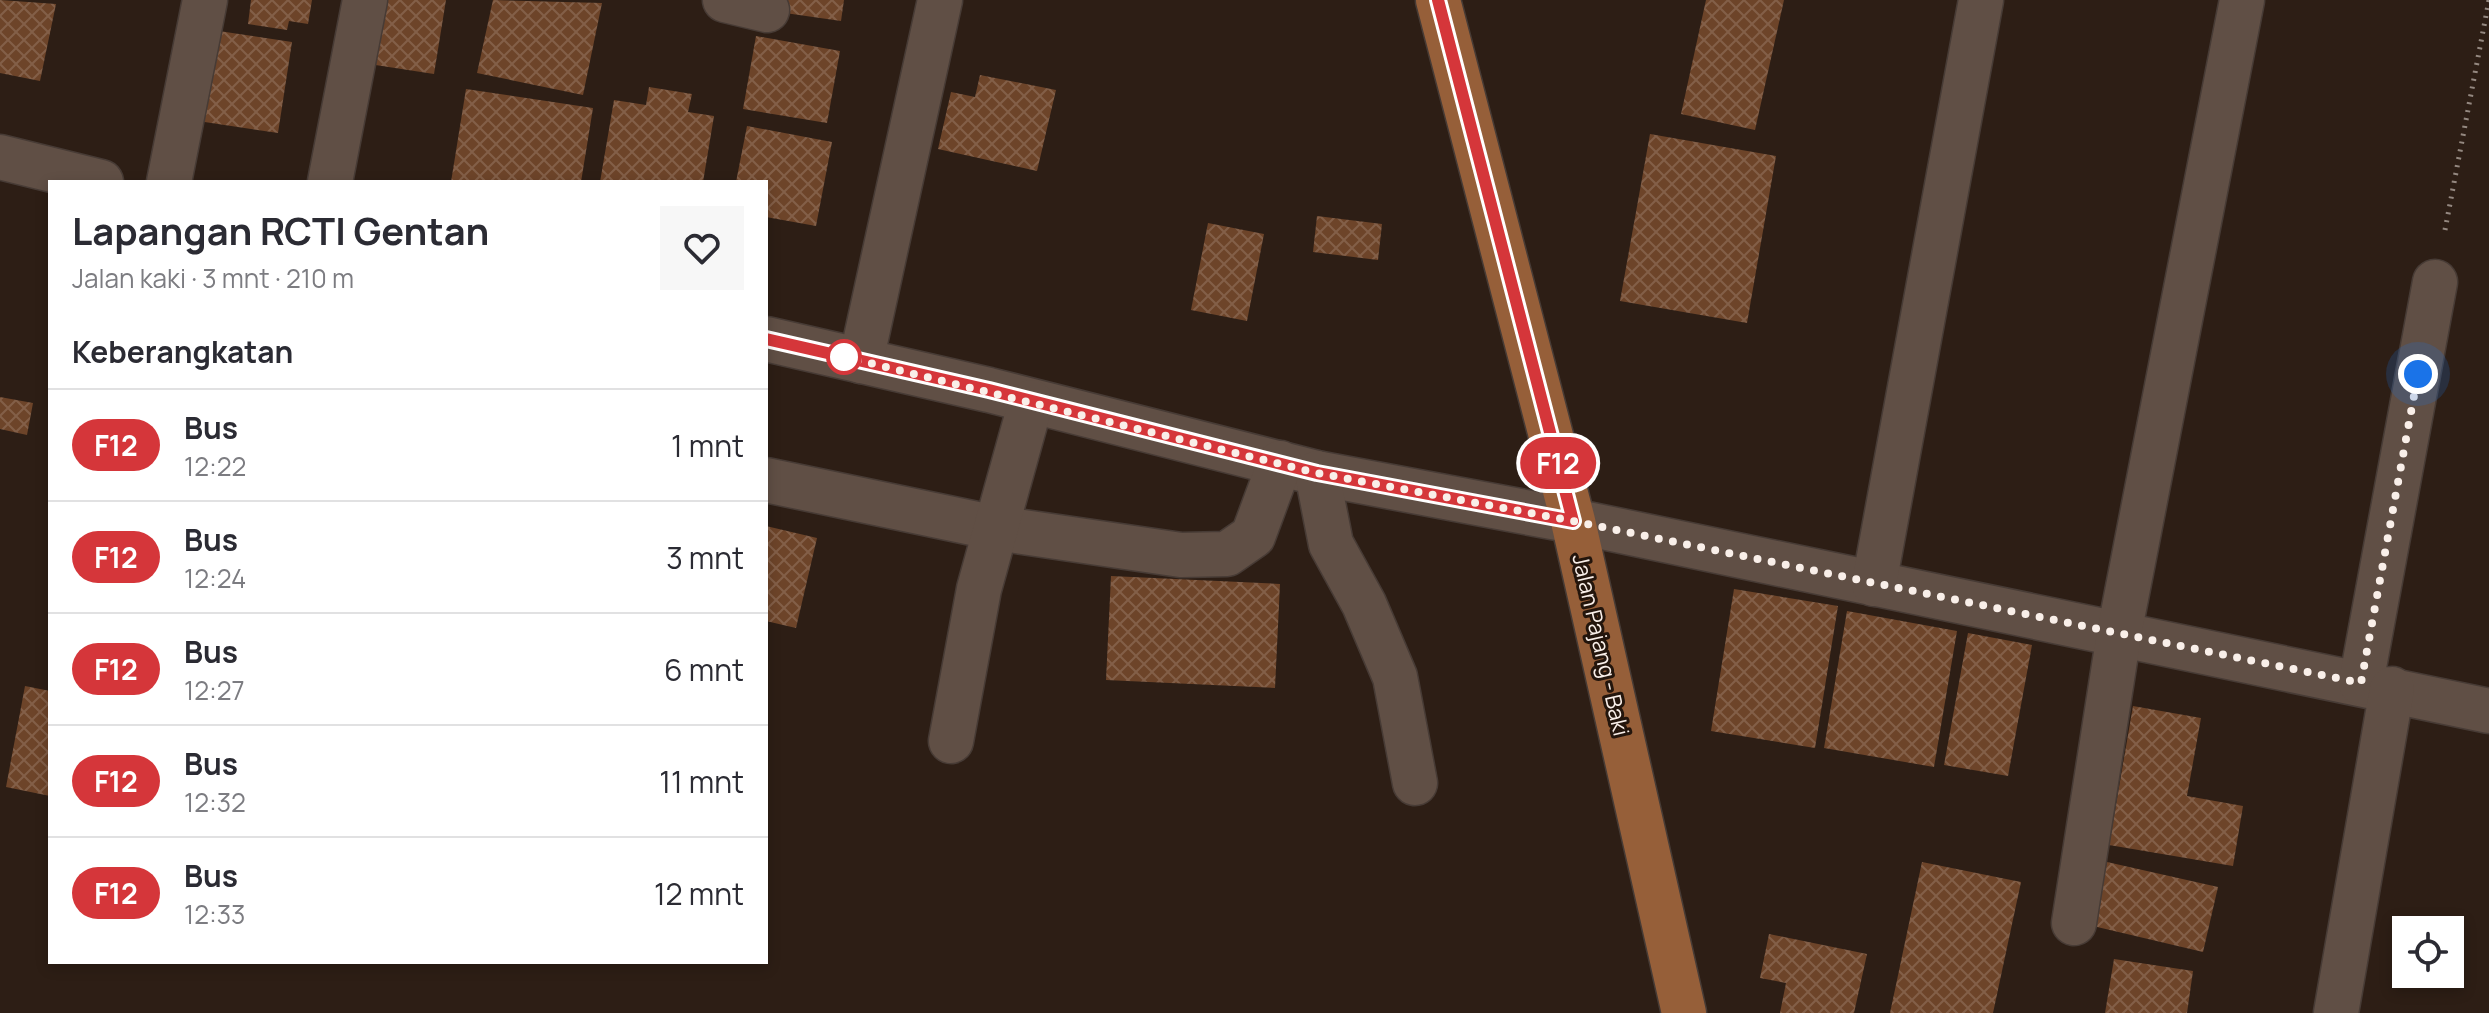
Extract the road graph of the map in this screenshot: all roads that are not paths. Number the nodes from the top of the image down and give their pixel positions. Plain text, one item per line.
1 (205, 0) edge
2 (365, 0) edge
3 (725, 0) edge
4 (940, 0) edge
5 (1438, 0) edge
6 (1981, 0) edge
7 (2242, 0) edge
8 (767, 10) dead end
9 (0, 157) edge
10 (93, 180) edge
11 (169, 180) edge
12 (330, 180) edge
13 (2435, 282) road end
14 (768, 339) edge
15 (861, 361) junction
16 (1031, 402) junction
17 (1298, 468) junction
18 (768, 480) edge
19 (1573, 521) junction
20 (996, 528) junction
21 (1874, 584) junction
22 (2119, 634) junction
23 (2376, 686) junction
24 (2489, 711) edge
25 (951, 741) dead end
26 (1415, 783) dead end
27 (2074, 923) dead end
28 (1684, 1013) edge
29 (2336, 1013) edge

1 - 11 street
2 - 12 street
3 - 8 street
4 - 15 street
5 - 19 main road, Jalan Pajang - Baki
6 - 21 street
7 - 22 street
9 - 10 street
13 - 23 street
14 - 15 street
15 - 16 street
16 - 17 street
16 - 20 street
17 - 19 street
17 - 20 street
17 - 26 street
18 - 20 street
19 - 21 street
19 - 28 main road, Jalan Pajang - Baki
20 - 25 street
21 - 22 street
22 - 23 street
22 - 27 street
23 - 24 street
23 - 29 street

